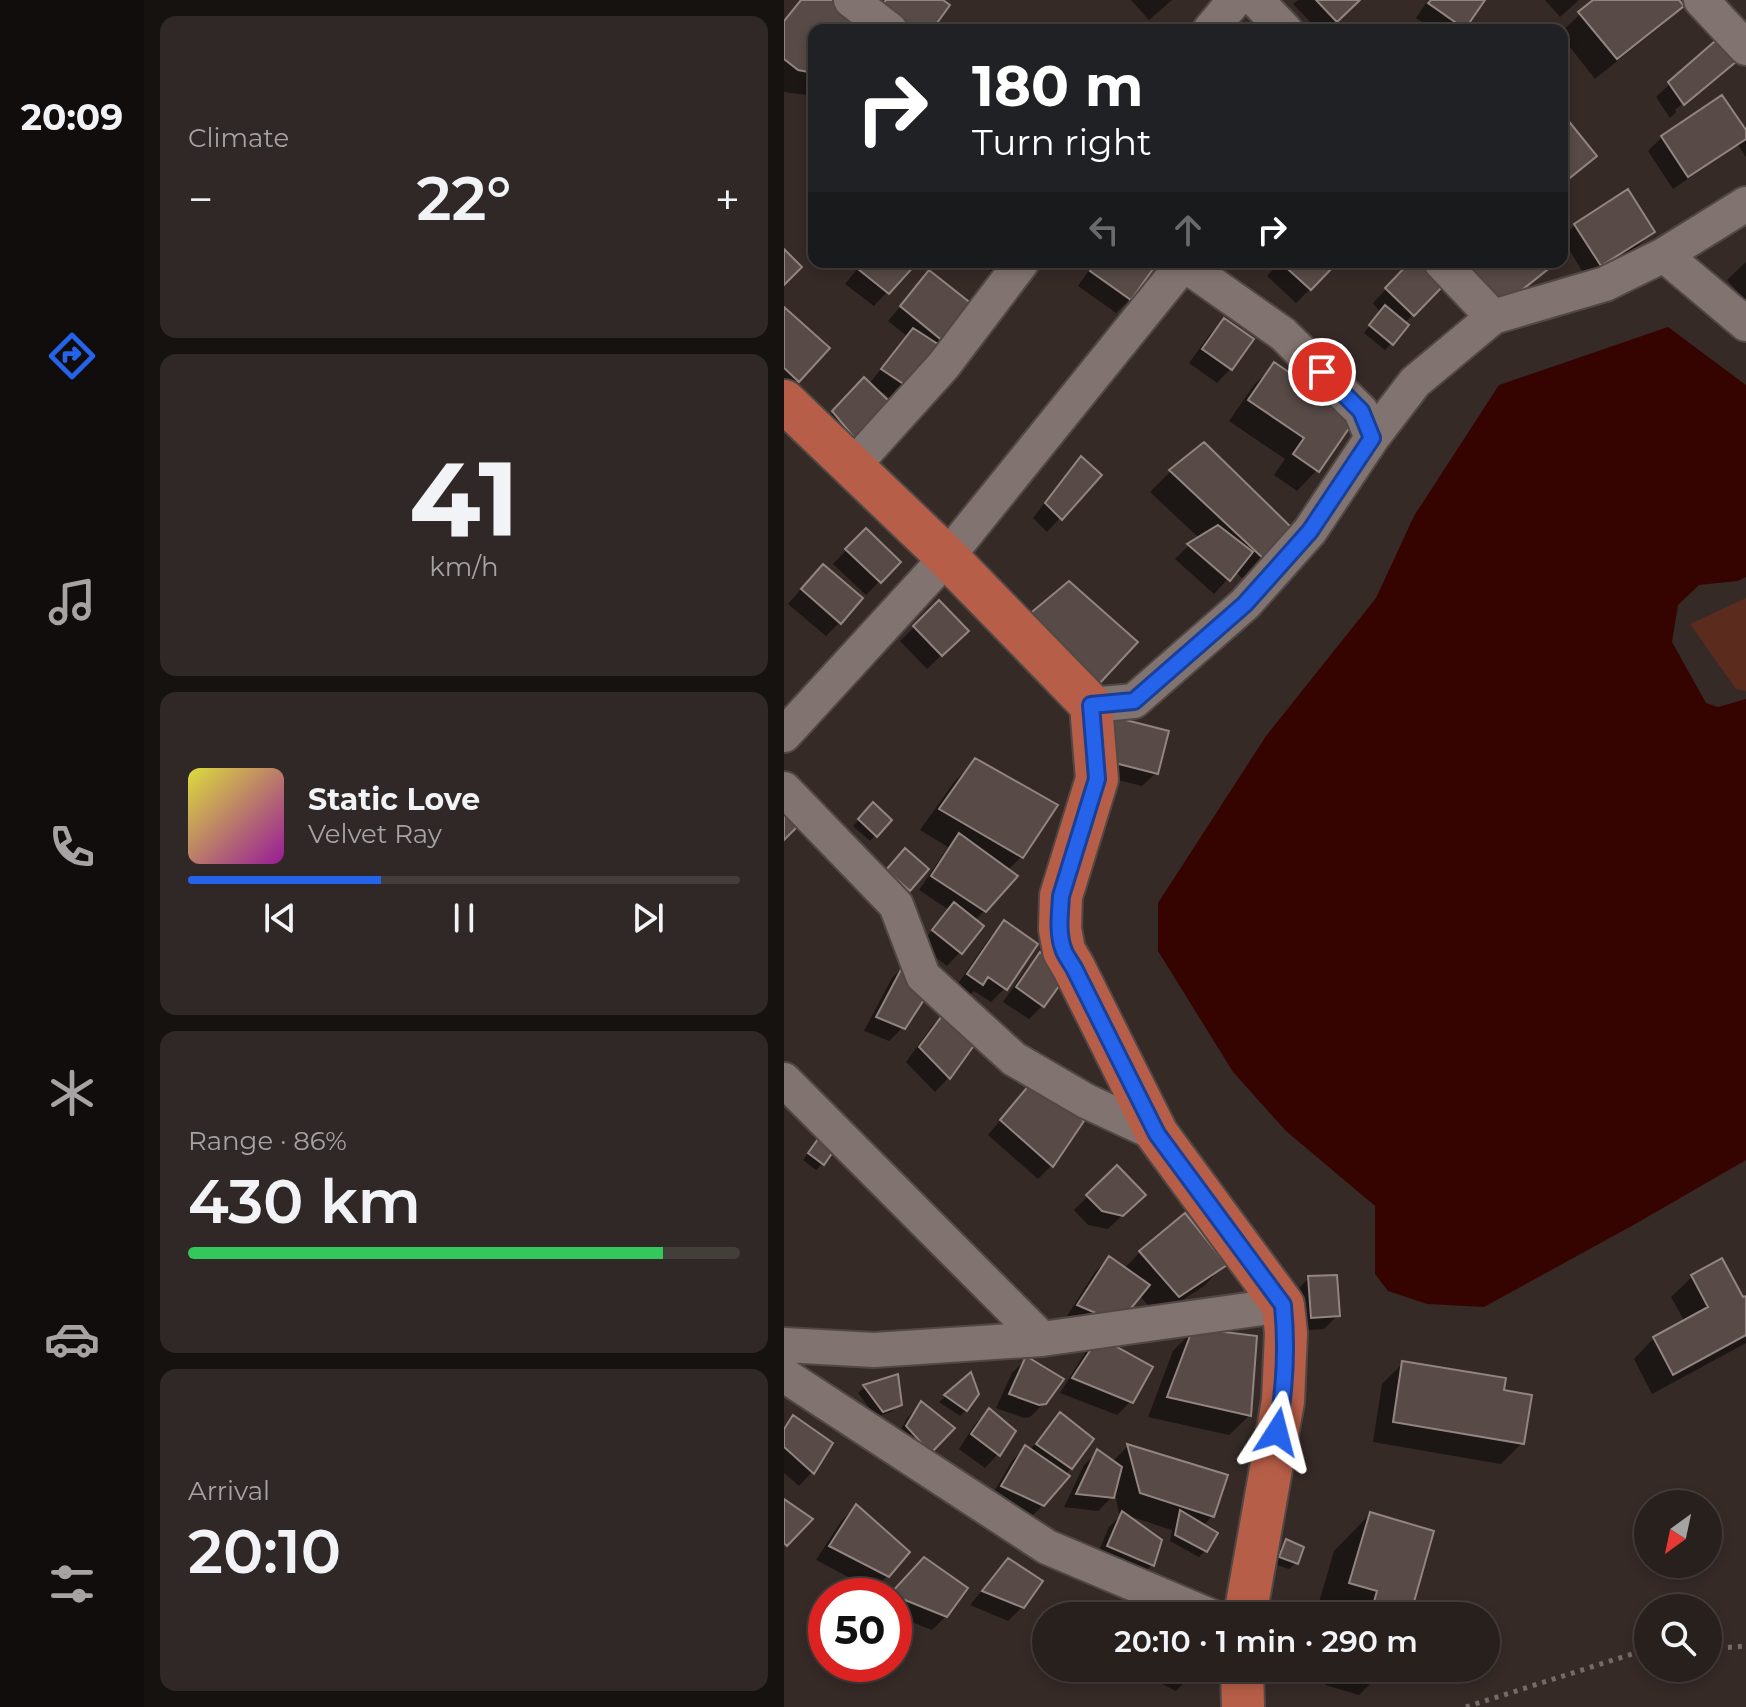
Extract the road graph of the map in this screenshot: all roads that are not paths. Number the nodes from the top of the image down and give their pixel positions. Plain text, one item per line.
1 (851, 0) edge
2 (1235, 0) edge
3 (1256, 0) edge
4 (1701, 0) edge
5 (882, 24) edge
6 (1215, 24) edge
7 (1279, 24) edge
8 (1746, 48) edge
9 (1746, 204) edge
10 (1664, 255) junction
11 (1017, 268) edge
12 (1179, 268) edge
13 (1190, 268) edge
14 (1447, 268) edge
15 (1493, 317) junction
16 (1746, 324) edge
17 (784, 401) edge
18 (1372, 438) junction
19 (852, 467) junction
20 (947, 557) junction
21 (1091, 705) junction
22 (784, 735) edge
23 (784, 789) edge
24 (784, 1080) edge
25 (1157, 1134) junction
26 (1283, 1305) junction
27 (1042, 1339) junction
28 (784, 1345) edge
29 (784, 1375) edge
30 (1177, 1602) edge
31 (1247, 1602) edge
32 (1242, 1682) edge
33 (1243, 1707) edge

1 - 5 street
2 - 6 street
3 - 7 street
4 - 8 street
9 - 10 street
10 - 15 street
10 - 16 street
11 - 19 street
12 - 20 street
13 - 18 street
14 - 15 street
15 - 18 street
17 - 19 main road
18 - 21 street
19 - 20 main road
20 - 21 main road
20 - 22 street
21 - 25 main road
23 - 25 street
24 - 27 street
25 - 26 main road
26 - 27 street
26 - 31 main road
27 - 28 street
29 - 30 street
32 - 33 main road

